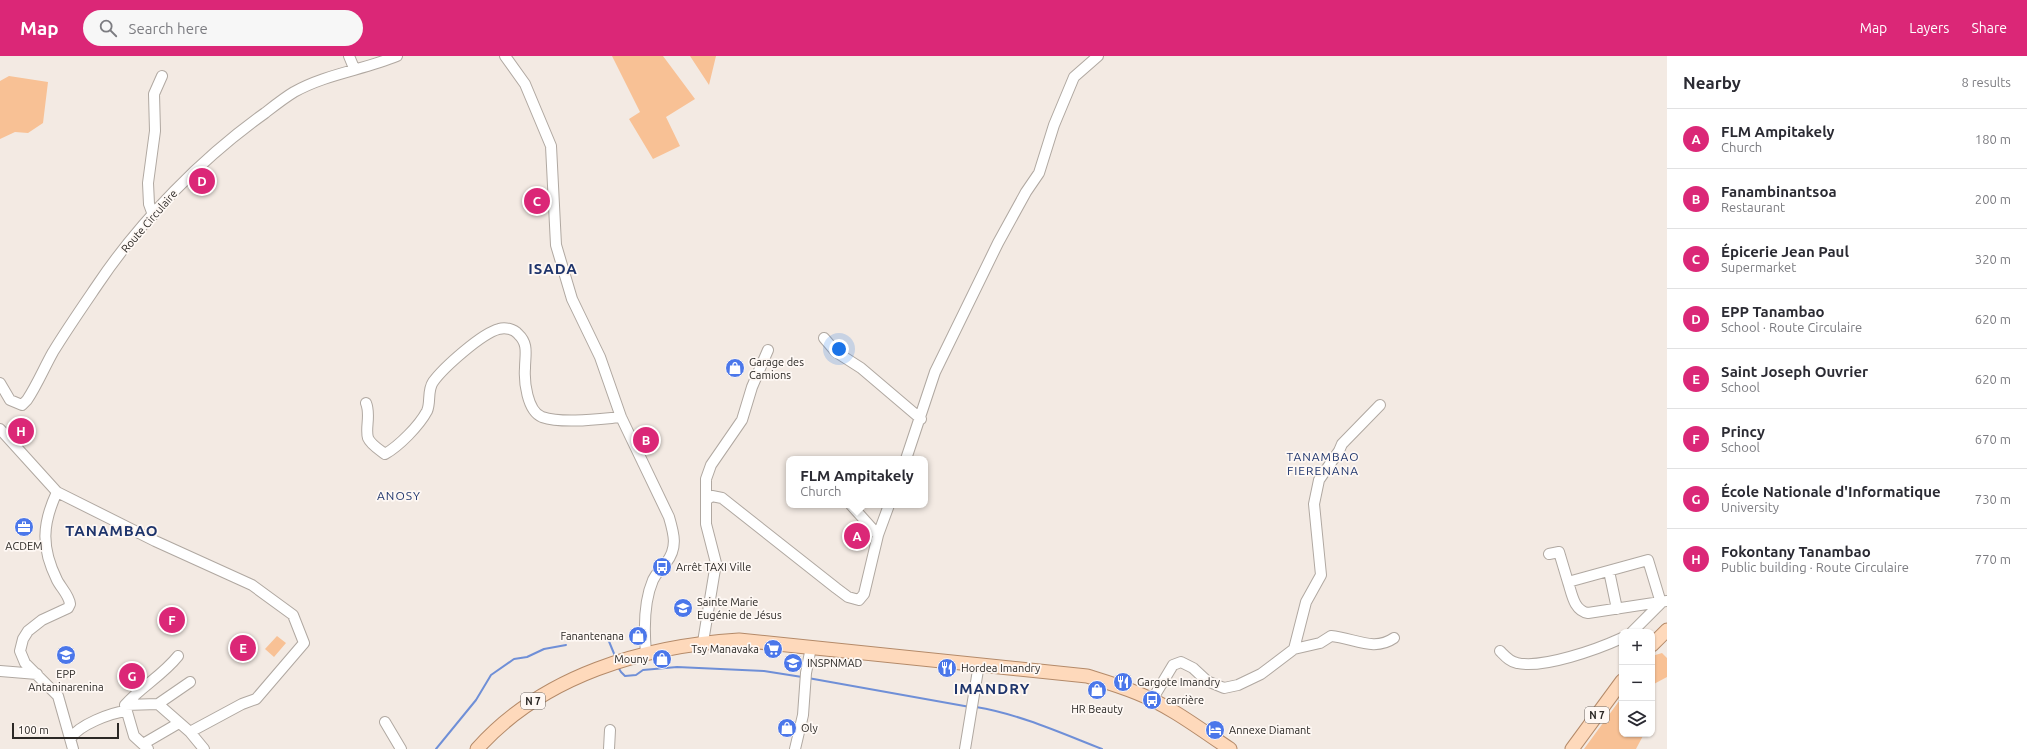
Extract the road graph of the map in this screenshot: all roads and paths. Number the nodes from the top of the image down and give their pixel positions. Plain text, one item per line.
1 (349, 56) edge
2 (397, 56) edge
3 (505, 56) edge
4 (1098, 56) edge
5 (354, 68) junction
6 (162, 76) dead end
7 (153, 215) junction
8 (824, 338) dead end
9 (768, 350) dead end
10 (0, 383) edge
11 (366, 403) dead end
12 (1380, 404) dead end
13 (621, 417) junction
14 (921, 419) junction
15 (0, 429) edge
16 (907, 456) edge
17 (57, 492) junction
18 (706, 500) junction
19 (854, 508) edge
20 (887, 508) edge
21 (878, 535) junction
22 (1549, 554) dead end
23 (1609, 571) junction
24 (1568, 582) junction
25 (1662, 590) edge
26 (1664, 602) edge
27 (1617, 609) junction
28 (1635, 629) edge
29 (1667, 630) edge
30 (1394, 638) dead end
31 (1619, 639) edge
32 (703, 642) junction
33 (1655, 642) edge
34 (811, 647) junction
35 (1294, 649) junction
36 (1500, 651) dead end
37 (646, 653) junction
38 (178, 656) dead end
39 (979, 664) junction
40 (0, 671) edge
41 (37, 674) junction
42 (190, 682) dead end
43 (1619, 685) edge
44 (1152, 700) junction
45 (158, 704) junction
46 (125, 708) junction
47 (385, 722) dead end
48 (179, 723) junction
49 (610, 730) dead end
50 (190, 732) junction
51 (71, 738) junction
52 (146, 746) edge
53 (73, 749) edge
54 (204, 749) edge
55 (401, 749) edge
56 (477, 749) edge
57 (609, 749) edge
58 (795, 749) edge
59 (965, 749) edge
60 (1230, 749) edge
61 (1572, 749) edge

1 - 5 street
2 - 5 street, Route Circulaire
3 - 13 street
4 - 14 street
5 - 7 street, Route Circulaire
6 - 7 street
7 - 10 street, Route Circulaire
8 - 14 street
9 - 18 street
11 - 13 street
12 - 35 street
13 - 37 street
14 - 16 street
15 - 17 street
17 - 41 street
17 - 50 street
18 - 21 street
18 - 32 street
19 - 21 street
20 - 21 street
22 - 24 street
23 - 24 street
23 - 25 street
23 - 27 street
24 - 27 street
25 - 26 street
26 - 27 street
26 - 28 street
29 - 33 main road
30 - 35 street
31 - 36 street
32 - 34 main road, N 7
32 - 37 main road, N 7
34 - 39 main road, N 7
34 - 58 street
35 - 44 street
37 - 56 main road, N 7
38 - 46 street
39 - 44 main road, N 7
39 - 59 street
40 - 41 street
41 - 51 street
42 - 45 street
43 - 61 main road, N 7
44 - 60 main road, N 7
45 - 46 street
45 - 48 street
46 - 51 street
46 - 52 street
47 - 55 street
48 - 50 street
48 - 52 street
49 - 57 street
50 - 54 street
51 - 53 street

